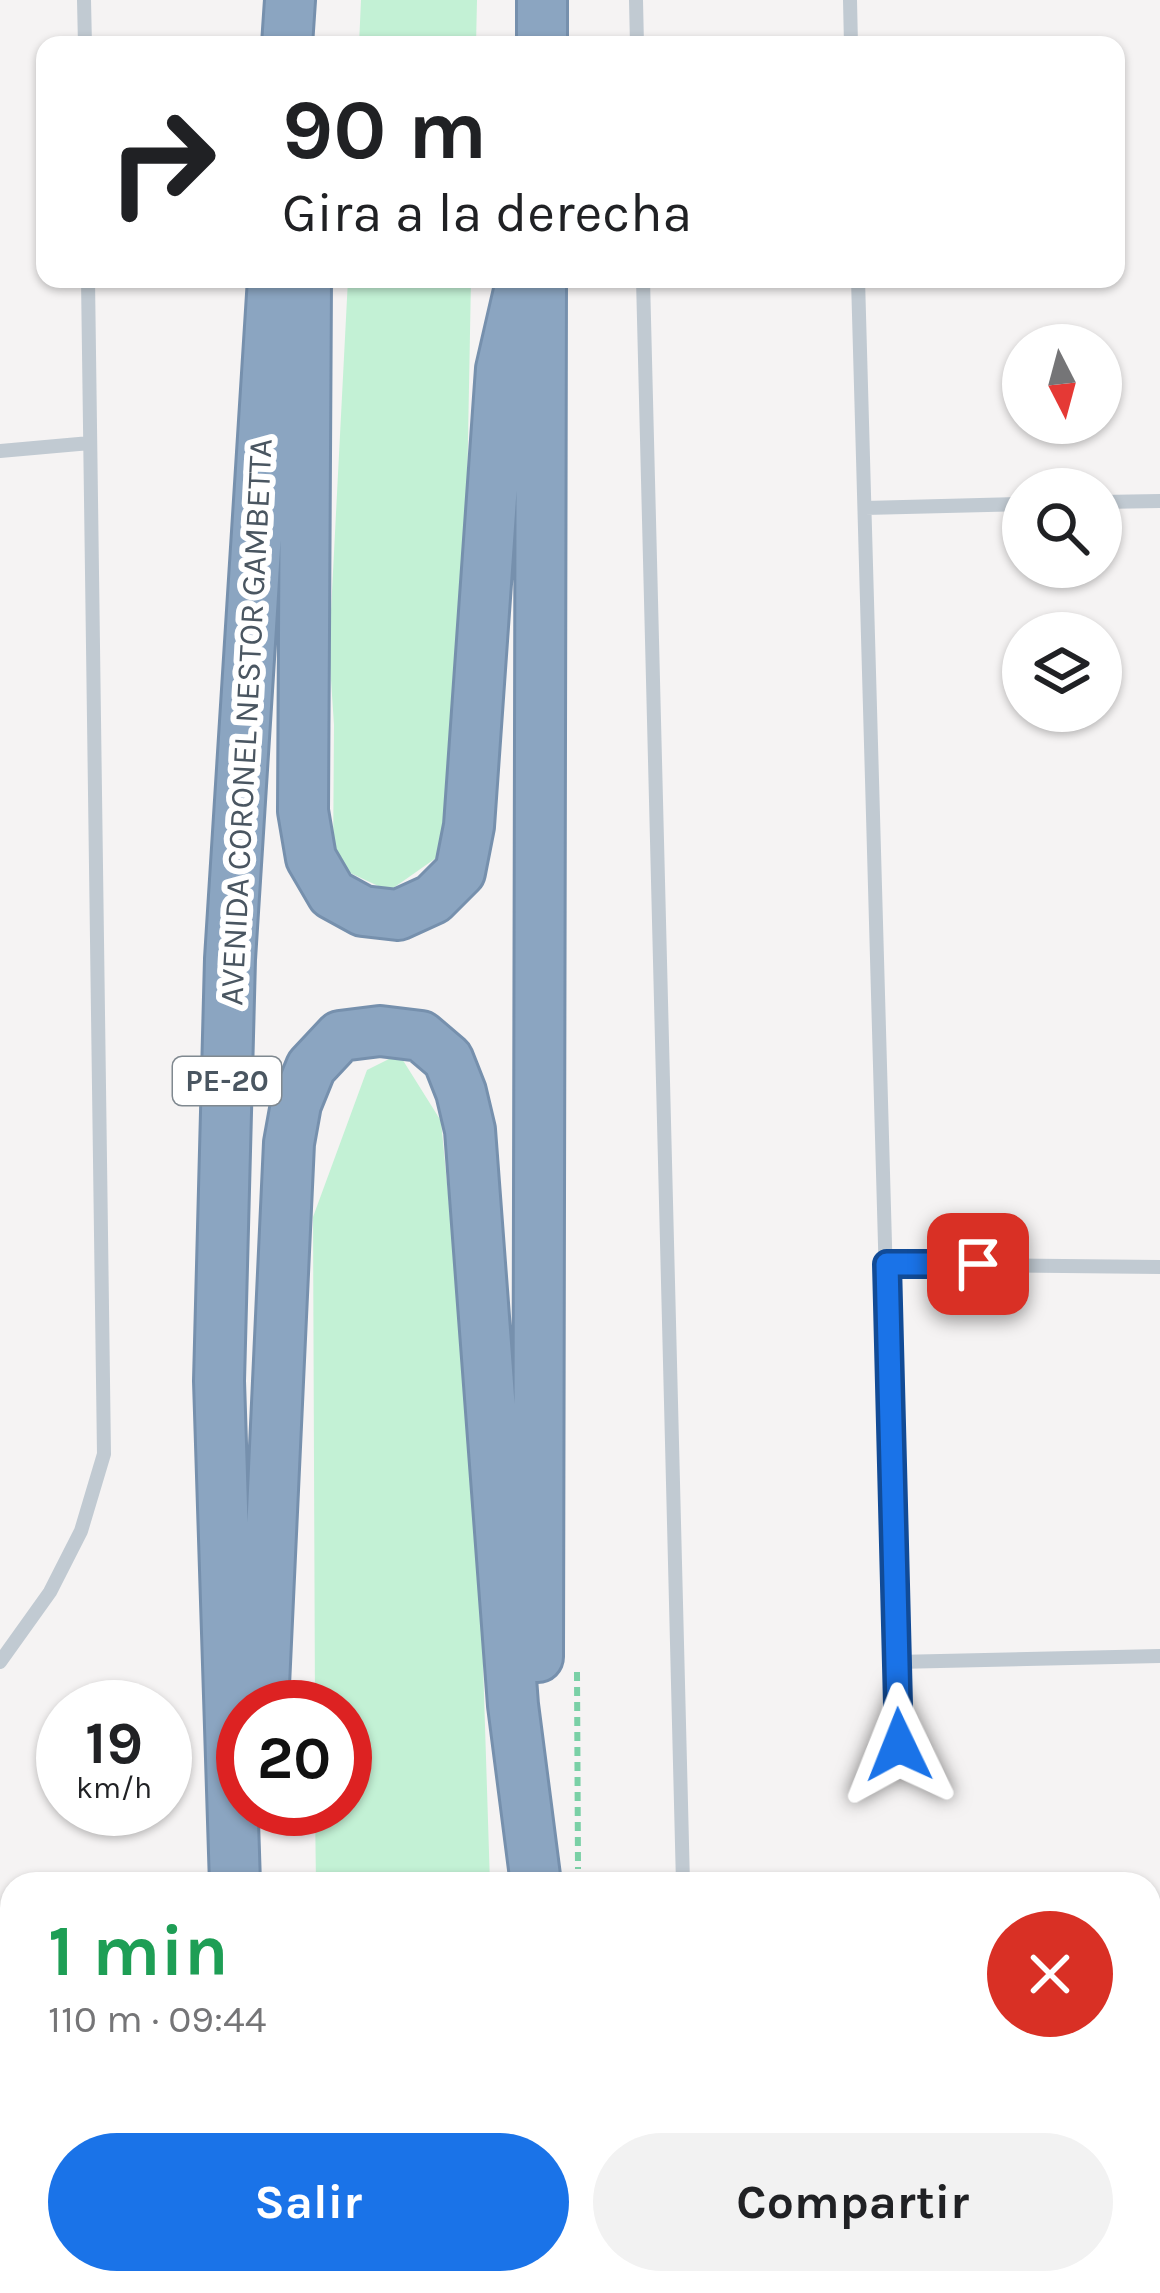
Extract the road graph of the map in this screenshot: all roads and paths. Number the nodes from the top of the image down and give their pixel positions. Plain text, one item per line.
1 (84, 0) edge
2 (542, 0) edge
3 (636, 0) edge
4 (850, 0) edge
5 (85, 36) edge
6 (542, 36) edge
7 (637, 36) edge
8 (851, 36) edge
9 (88, 288) edge
10 (272, 288) edge
11 (306, 288) edge
12 (519, 288) edge
13 (541, 288) edge
14 (643, 288) edge
15 (858, 288) edge
16 (91, 443) junction
17 (0, 451) edge
18 (1160, 501) edge
19 (1122, 502) edge
20 (1002, 505) edge
21 (865, 508) junction
22 (887, 1264) junction
23 (1160, 1267) edge
24 (1160, 1657) edge
25 (0, 1662) edge
26 (896, 1662) junction
27 (264, 1680) edge
28 (899, 1745) dead end
29 (257, 1836) edge
30 (235, 1872) edge
31 (255, 1872) edge
32 (535, 1872) edge
33 (537, 1872) edge
34 (683, 1872) edge

1 - 5 lane
2 - 6 highway
3 - 7 lane
4 - 8 lane
9 - 16 lane
10 - 30 highway, AVENIDA CORONEL NESTOR GAMBETTA / PE-20
11 - 12 highway
13 - 33 highway
14 - 34 lane
15 - 21 lane
16 - 17 lane
16 - 25 lane
18 - 19 lane
20 - 21 lane
21 - 22 lane
22 - 23 lane
22 - 26 lane
24 - 26 lane
26 - 28 lane
27 - 32 highway
29 - 31 highway

